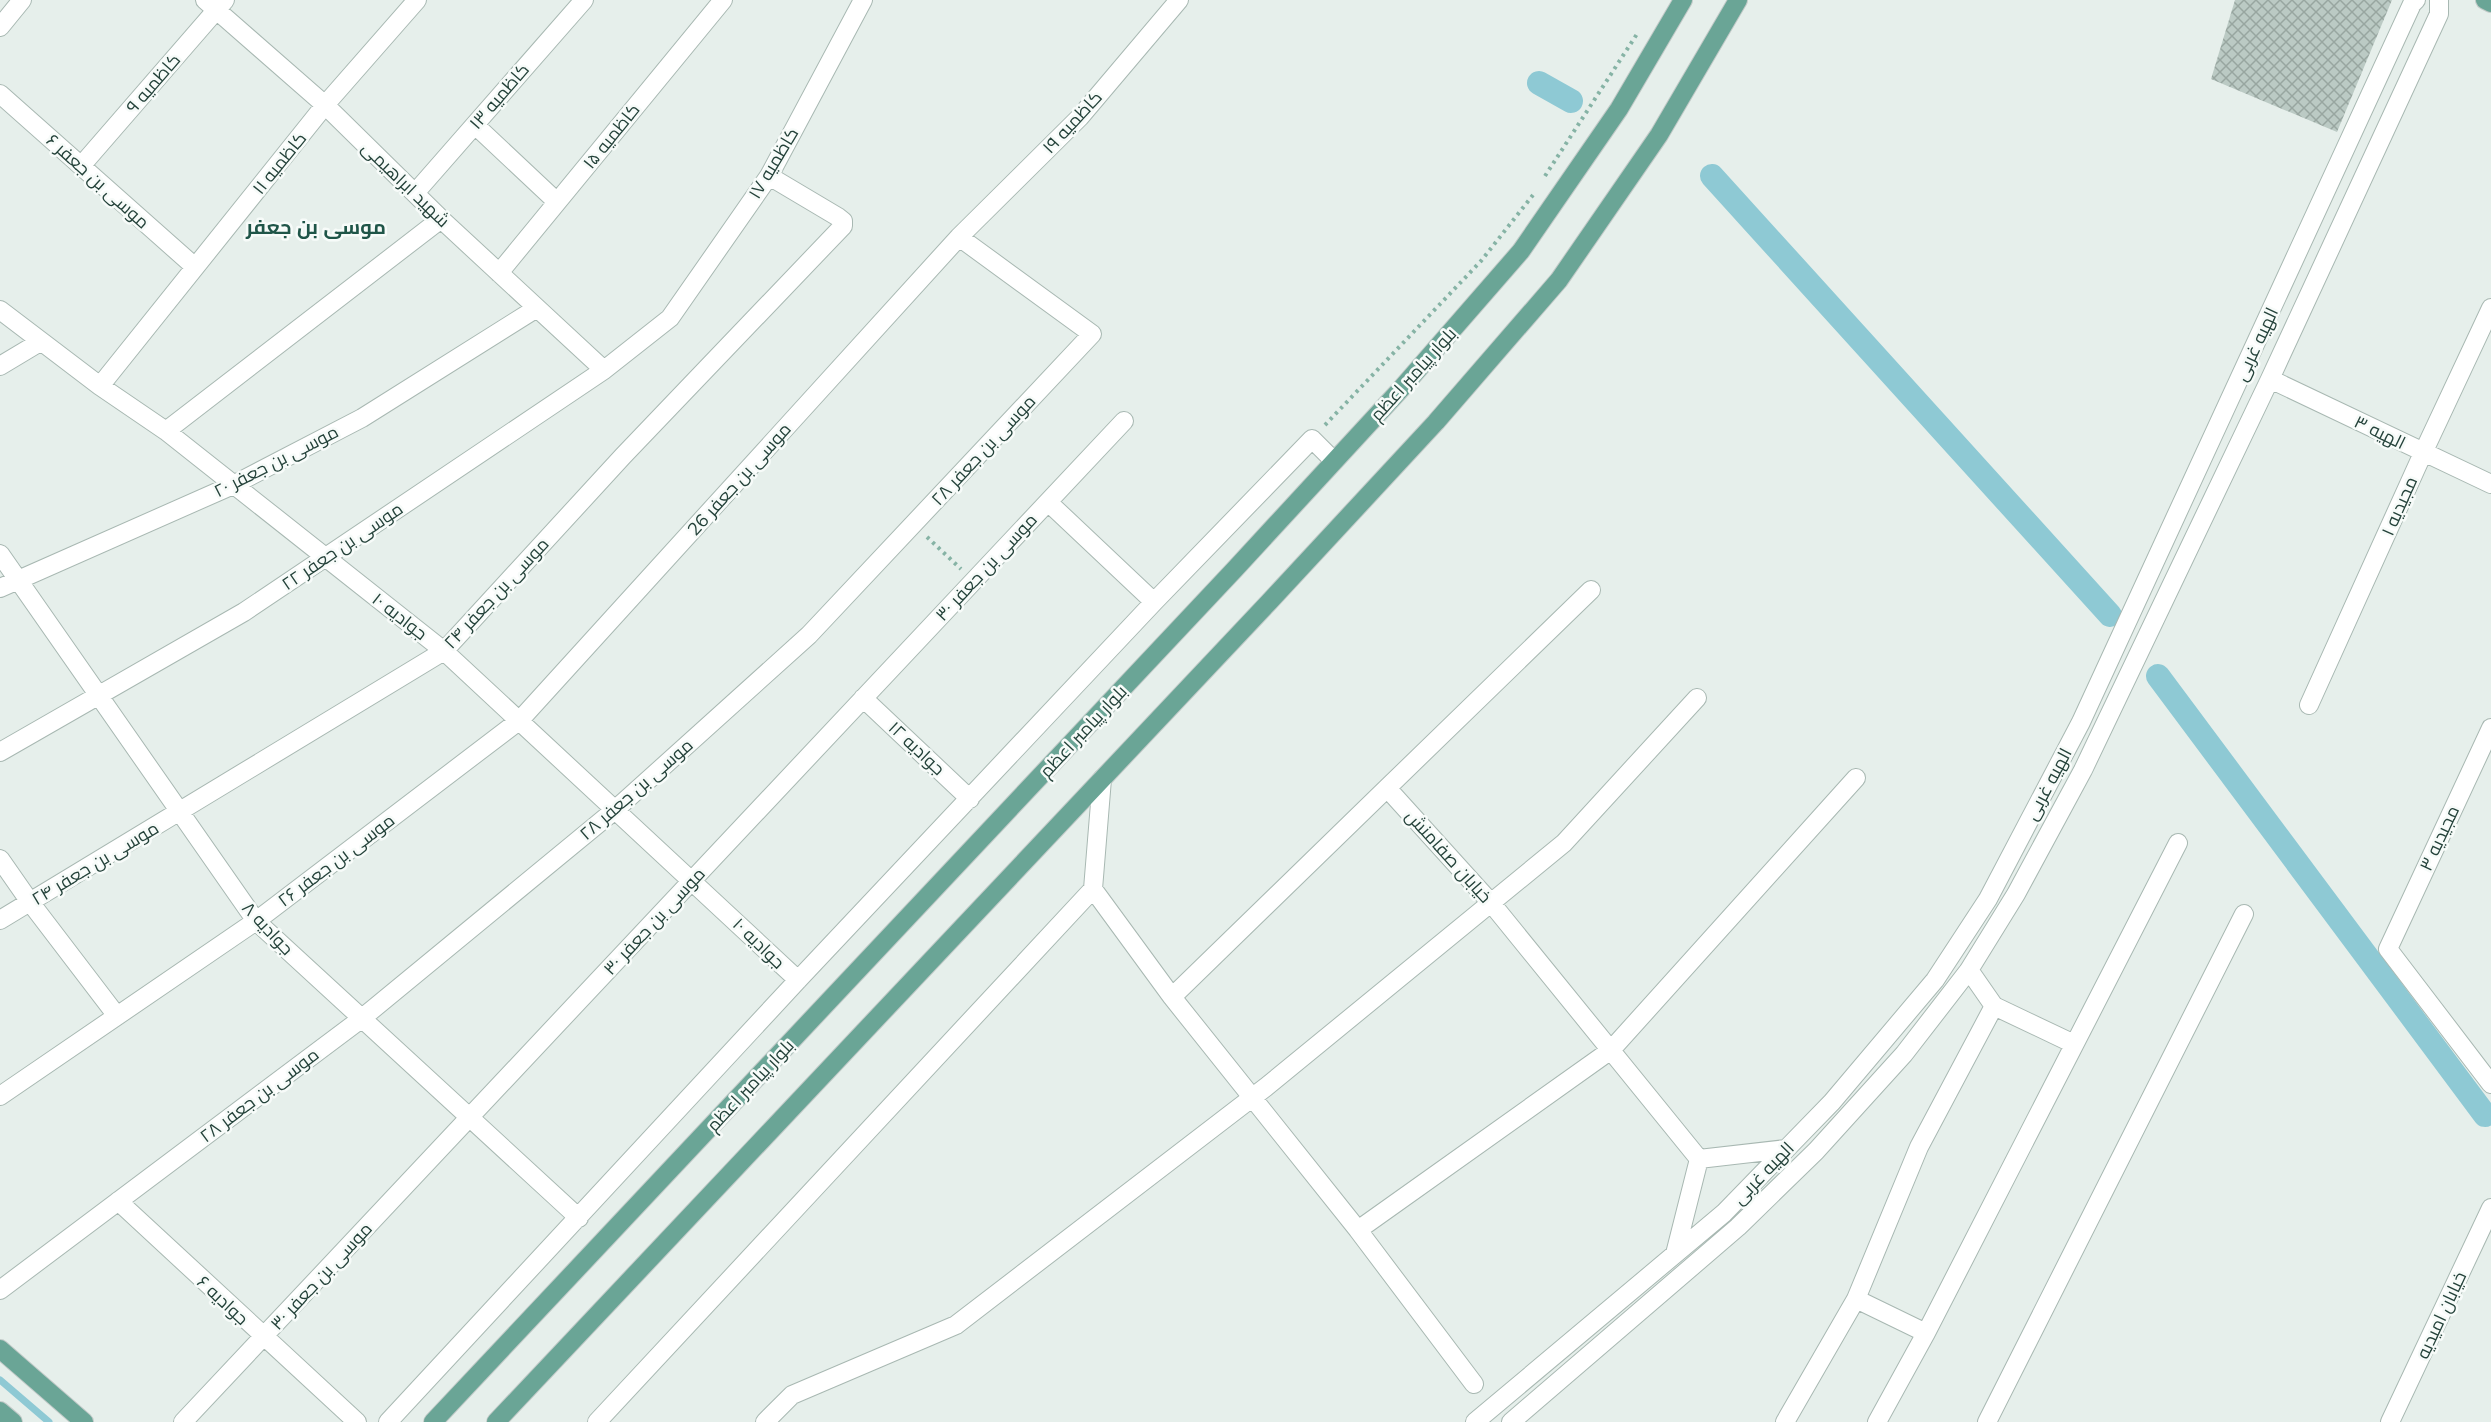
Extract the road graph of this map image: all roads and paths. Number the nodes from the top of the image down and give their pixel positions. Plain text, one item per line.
1 (22, 0) edge
2 (417, 0) edge
3 (584, 0) edge
4 (723, 0) edge
5 (863, 0) edge
6 (1179, 0) edge
7 (1683, 0) edge
8 (1738, 0) edge
9 (2416, 0) edge
10 (2439, 0) edge
11 (2485, 0) edge
12 (215, 3) edge
13 (2491, 3) edge
14 (0, 27) edge
15 (1640, 29) dead end
16 (0, 94) edge
17 (325, 105) junction
18 (475, 125) junction
19 (81, 166) junction
20 (769, 176) junction
21 (1543, 180) dead end
22 (1537, 190) dead end
23 (415, 193) junction
24 (557, 202) junction
25 (441, 219) junction
26 (959, 237) junction
27 (195, 267) junction
28 (499, 273) junction
29 (537, 308) junction
30 (2491, 308) edge
31 (0, 310) edge
32 (670, 318) joint
33 (40, 342) junction
34 (0, 366) edge
35 (604, 370) junction
36 (2270, 379) junction
37 (100, 386) junction
38 (1124, 421) dead end
39 (166, 431) junction
40 (1312, 439) junction
41 (2422, 453) junction
42 (1334, 461) junction
43 (2491, 484) edge
44 (233, 485) junction
45 (1048, 502) junction
46 (913, 524) junction
47 (0, 554) edge
48 (325, 557) junction
49 (18, 580) junction
50 (973, 581) junction
51 (0, 588) edge
52 (1591, 590) dead end
53 (1154, 602) junction
54 (444, 651) junction
55 (99, 696) junction
56 (863, 698) junction
57 (1697, 698) dead end
58 (2309, 705) dead end
59 (520, 720) junction
60 (2491, 728) edge
61 (0, 752) edge
62 (1856, 778) dead end
63 (1102, 779) junction
64 (1388, 788) junction
65 (970, 798) junction
66 (616, 809) junction
67 (180, 812) junction
68 (2178, 843) dead end
69 (0, 858) edge
70 (692, 880) junction
71 (1093, 889) junction
72 (30, 902) junction
73 (1492, 904) junction
74 (2244, 914) dead end
75 (0, 920) edge
76 (256, 921) junction
77 (1969, 970) junction
78 (798, 980) junction
79 (1172, 997) junction
80 (1994, 1006) junction
81 (117, 1016) junction
82 (361, 1019) junction
83 (2074, 1044) junction
84 (1611, 1050) junction
85 (2491, 1084) edge
86 (0, 1096) edge
87 (1253, 1096) junction
88 (469, 1118) junction
89 (1786, 1149) junction
90 (1699, 1158) junction
91 (118, 1201) junction
92 (2491, 1208) edge
93 (579, 1218) junction
94 (1358, 1230) junction
95 (1675, 1254) junction
96 (0, 1290) edge
97 (1856, 1299) junction
98 (1926, 1333) junction
99 (263, 1337) junction
100 (0, 1349) edge
101 (1474, 1384) dead end
102 (0, 1411) edge
103 (1531, 1413) edge
104 (13, 1422) edge
105 (84, 1422) edge
106 (183, 1422) edge
107 (357, 1422) edge
108 (388, 1422) edge
109 (433, 1422) edge
110 (496, 1422) edge
111 (597, 1422) edge
112 (765, 1422) edge
113 (1475, 1422) edge
114 (1511, 1422) edge
115 (1785, 1422) edge
116 (1877, 1422) edge
117 (1987, 1422) edge
118 (2390, 1422) edge

1 - 14 street
2 - 17 street, کاظمیه ۱۱
3 - 18 street, کاظمیه ۱۳
4 - 24 street, کاظمیه ۱۵
5 - 20 street, کاظمیه ۱۷
6 - 26 street, کاظمیه ۱۹
7 - 42 main road, بلوار پیامبر اعظم
8 - 63 main road
9 - 89 street, الهیه غربی
10 - 36 street, الهیه غربی
11 - 13 main road
12 - 17 street, شهید ابراهیمی
12 - 19 street, کاظمیه ۹
15 - 21 path
16 - 19 street, موسی بن جعفر ۶
17 - 23 street, شهید ابراهیمی
17 - 27 street, کاظمیه ۱۱
18 - 23 street, کاظمیه ۱۳
18 - 24 street
19 - 27 street, موسی بن جعفر ۶
20 - 32 street, کاظمیه ۱۷
20 - 54 street, موسی بن جعفر ۲۴
22 - 40 path
23 - 25 street, شهید ابراهیمی
24 - 28 street, کاظمیه ۱۵
25 - 28 street, شهید ابراهیمی
25 - 39 street
26 - 46 street, موسی بن جعفر ۲۸
26 - 59 street, موسی بن جعفر 26
27 - 37 street, کاظمیه ۱۱
28 - 29 street, شهید ابراهیمی
29 - 35 street, شهید ابراهیمی
29 - 44 street, موسی بن جعفر ۲۰
30 - 41 street, مجیدیه ۱
31 - 33 street, جوادیه ۱۰
32 - 35 street, موسی بن جعفر ۲۲
33 - 34 street
33 - 37 street, جوادیه ۱۰
35 - 48 street, موسی بن جعفر ۲۲
36 - 41 street, الهیه ۳
36 - 77 street, الهیه غربی
37 - 39 street, جوادیه ۱۰
38 - 45 street, موسی بن جعفر ۳۰
39 - 44 street, جوادیه ۱۰
40 - 42 street
40 - 53 street
41 - 43 street, الهیه ۳
41 - 58 street, مجیدیه ۱
42 - 109 main road, بلوار پیامبر اعظم
44 - 48 street, جوادیه ۱۰
44 - 49 street, موسی بن جعفر ۲۰
45 - 50 street, موسی بن جعفر ۳۰
45 - 53 street
46 - 50 path
46 - 66 street, موسی بن جعفر ۲۸
47 - 49 street, جوادیه ۸
48 - 54 street, جوادیه ۱۰
48 - 55 street, موسی بن جعفر ۲۲
49 - 51 street, موسی بن جعفر ۲۰
49 - 55 street, جوادیه ۸
50 - 56 street, موسی بن جعفر ۳۰
52 - 64 street
53 - 65 street
54 - 59 street, جوادیه ۱۰
54 - 67 street, موسی بن جعفر ۲۴
55 - 61 street, موسی بن جعفر ۲۲
55 - 67 street, جوادیه ۸
56 - 65 street, جوادیه ۱۲
56 - 70 street, موسی بن جعفر ۳۰
57 - 73 street
59 - 66 street, جوادیه ۱۰
59 - 76 street, موسی بن جعفر ۲۶
60 - 85 street, مجیدیه ۳
62 - 84 street
63 - 71 street
63 - 110 main road
64 - 73 street, خیابان صفامنش
64 - 79 street
65 - 78 street
66 - 70 street, جوادیه ۱۰
66 - 82 street, موسی بن جعفر ۲۸
67 - 72 street, موسی بن جعفر ۲۴
67 - 76 street, جوادیه ۸
68 - 83 street
69 - 72 street
70 - 78 street, جوادیه ۱۰
70 - 88 street, موسی بن جعفر ۳۰
71 - 79 street
71 - 111 street
72 - 75 street, موسی بن جعفر ۲۴
72 - 81 street
73 - 84 street, خیابان صفامنش
73 - 87 street
74 - 117 street
76 - 81 street, موسی بن جعفر ۲۶
76 - 82 street, جوادیه ۸
77 - 80 street
77 - 103 street, الهیه غربی
78 - 93 street
79 - 87 street
80 - 83 street
80 - 97 street
81 - 86 street, موسی بن جعفر ۲۶
82 - 88 street, جوادیه ۸
82 - 91 street, موسی بن جعفر ۲۸
83 - 98 street
84 - 90 street, خیابان صفامنش
84 - 94 street
87 - 94 street
87 - 112 street
88 - 93 street, جوادیه ۸
88 - 99 street, موسی بن جعفر ۳۰
89 - 90 street
89 - 95 street, الهیه غربی
90 - 95 street
91 - 96 street, موسی بن جعفر ۲۸
91 - 99 street, جوادیه ۶
92 - 118 street, خیابان امیدیه
93 - 108 street
94 - 101 street
95 - 113 street, الهیه غربی
97 - 98 street
97 - 115 street
98 - 116 street
99 - 106 street, موسی بن جعفر ۳۰
99 - 107 street, جوادیه ۶
100 - 105 main road
102 - 104 main road
103 - 114 street, الهیه غربی

